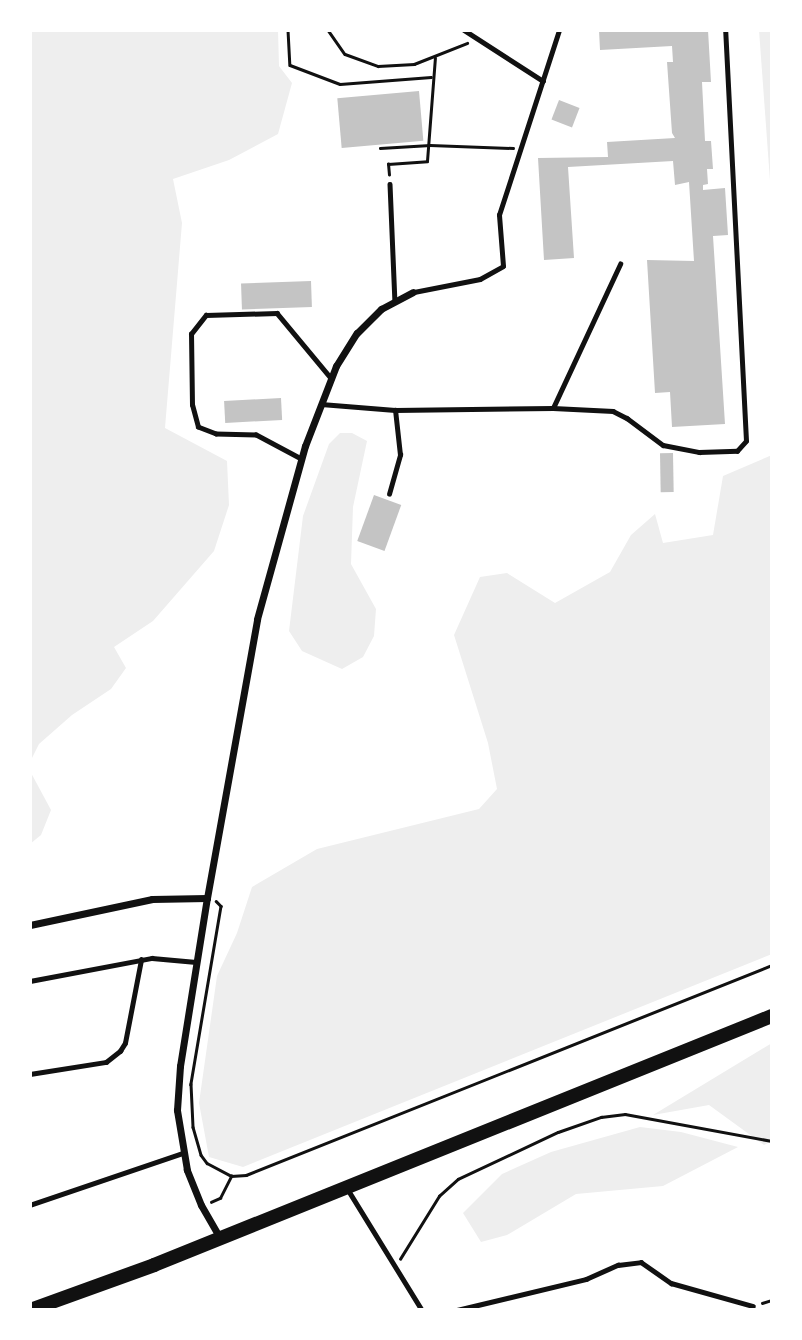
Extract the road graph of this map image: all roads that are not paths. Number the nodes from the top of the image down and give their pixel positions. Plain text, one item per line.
1 (464, 30) edge
2 (559, 30) edge
3 (725, 30) edge
4 (543, 81) junction
5 (390, 184) road end
6 (620, 264) dead end
7 (413, 292) joint
8 (395, 302) junction
9 (331, 378) junction
10 (320, 404) junction
11 (553, 408) junction
12 (395, 410) junction
13 (301, 459) junction
14 (389, 495) dead end
15 (207, 898) junction
16 (30, 925) edge
17 (141, 960) junction
18 (197, 962) junction
19 (30, 981) edge
20 (772, 1016) edge
21 (30, 1074) edge
22 (183, 1153) junction
23 (346, 1188) junction
24 (30, 1205) edge
25 (220, 1238) junction
26 (753, 1306) dead end
27 (30, 1310) edge
28 (422, 1310) edge
29 (457, 1310) edge

1 - 4 lane
2 - 4 lane
3 - 11 lane
4 - 7 lane
5 - 8 lane
6 - 11 lane
7 - 8 street
8 - 9 street
9 - 10 street
9 - 13 lane
10 - 12 lane
10 - 13 street
11 - 12 lane
12 - 14 lane
13 - 15 street
15 - 16 street
15 - 18 street
17 - 18 lane
17 - 19 lane
17 - 21 lane
18 - 22 street
20 - 23 highway
22 - 24 lane
22 - 25 street
23 - 25 highway
23 - 28 lane
25 - 27 highway
26 - 29 lane

